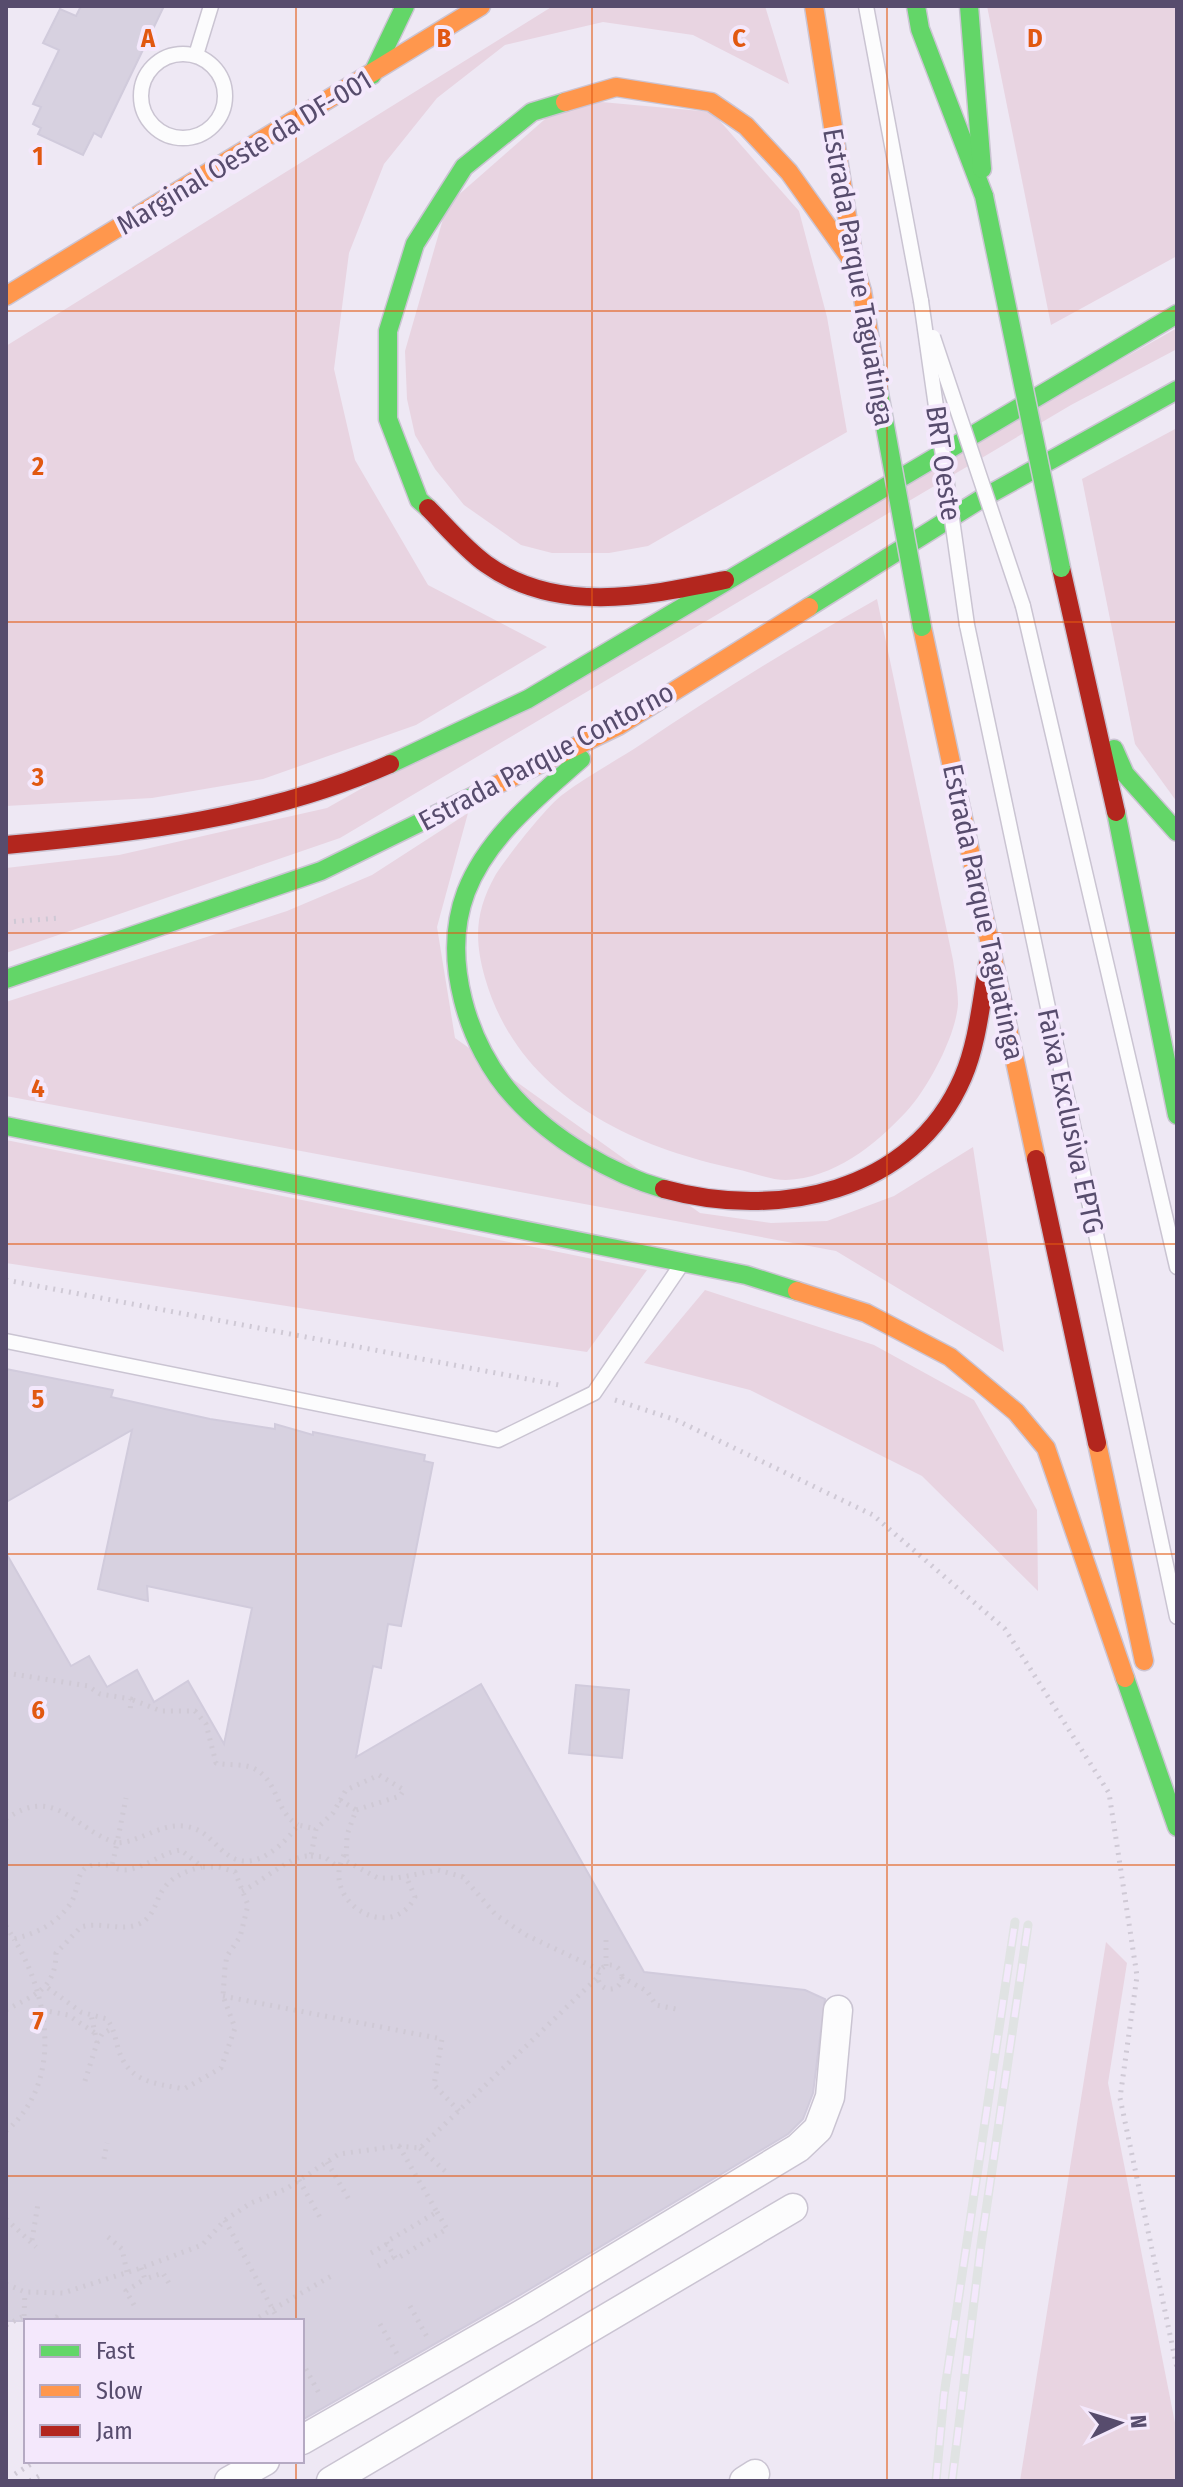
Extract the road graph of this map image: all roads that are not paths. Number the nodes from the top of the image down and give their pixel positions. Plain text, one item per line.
1 (211, 6) edge
2 (405, 6) edge
3 (481, 6) edge
4 (797, 6) edge
5 (814, 6) edge
6 (866, 6) edge
7 (916, 6) edge
8 (969, 6) edge
9 (196, 55) junction
10 (822, 66) junction
11 (372, 75) junction
12 (984, 196) junction
13 (855, 267) junction
14 (6, 296) edge
15 (921, 301) junction
16 (1177, 314) edge
17 (1177, 390) edge
18 (725, 580) junction
19 (967, 625) joint
20 (1094, 703) junction
21 (618, 726) junction
22 (1177, 832) edge
23 (6, 845) edge
24 (992, 946) junction
25 (6, 979) edge
26 (1177, 1115) edge
27 (6, 1126) edge
28 (683, 1263) junction
29 (1177, 1267) edge
30 (6, 1341) edge
31 (1177, 1617) edge
32 (1177, 1814) edge
33 (1177, 1827) edge
34 (838, 2010) dead end
35 (793, 2208) dead end
36 (304, 2439) edge
37 (261, 2463) edge
38 (229, 2481) edge
39 (331, 2481) edge

1 - 9 lane
2 - 11 main road
3 - 11 main road, Marginal Oeste da DF-001
4 - 10 main road
5 - 10 main road, Estrada Parque Taguatinga
6 - 15 lane, BRT Oeste
7 - 12 main road
8 - 12 main road
9 - 9 lane
10 - 13 main road, Estrada Parque Taguatinga
11 - 14 main road, Marginal Oeste da DF-001
12 - 20 main road, bridge
13 - 18 main road
13 - 24 main road, Estrada Parque Taguatinga, bridge
15 - 19 lane, BRT Oeste, bridge
15 - 29 lane, BRT Oeste, bridge
16 - 18 main road, Estrada Parque Contorno
17 - 21 main road, Estrada Parque Contorno
18 - 23 main road, Estrada Parque Contorno
19 - 31 lane, Faixa Exclusiva EPTG
20 - 22 main road
20 - 26 main road
21 - 24 main road
21 - 25 main road, Estrada Parque Contorno
24 - 32 main road, Estrada Parque Taguatinga
27 - 28 main road
28 - 30 lane
28 - 33 main road
34 - 36 street
35 - 39 street
37 - 38 street

